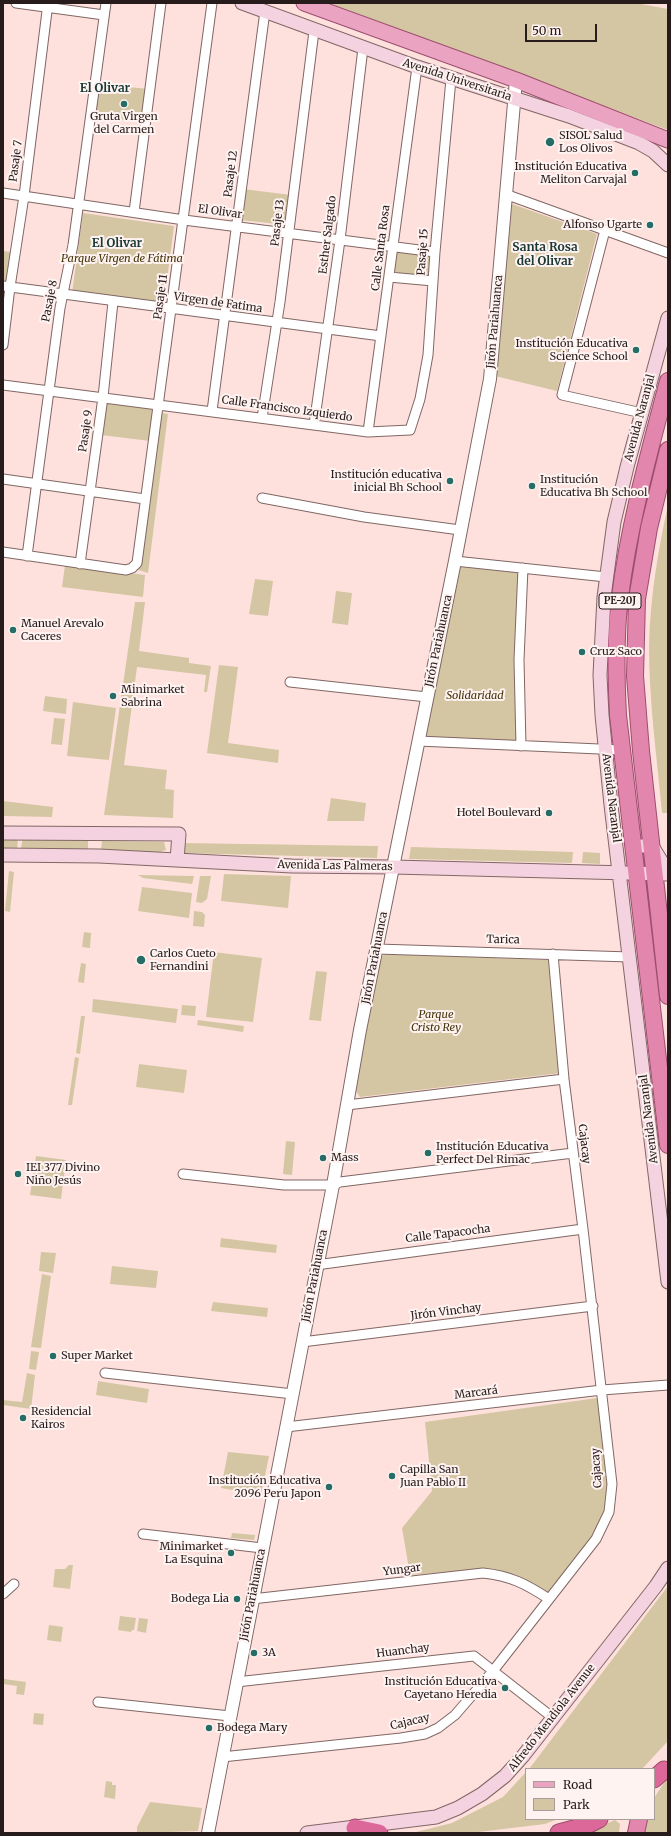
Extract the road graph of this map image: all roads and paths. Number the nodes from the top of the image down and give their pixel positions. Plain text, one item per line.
1 (16, 3) edge
2 (106, 3) edge
3 (161, 3) edge
4 (212, 3) edge
5 (242, 3) edge
6 (304, 3) edge
7 (47, 5) edge
8 (265, 11) junction
9 (104, 15) junction
10 (314, 31) junction
11 (363, 48) junction
12 (417, 67) junction
13 (451, 79) junction
14 (516, 80) junction
15 (514, 98) junction
16 (668, 140) edge
17 (668, 165) edge
18 (3, 193) edge
19 (505, 194) junction
20 (24, 196) junction
21 (78, 205) junction
22 (134, 212) junction
23 (184, 220) junction
24 (236, 227) junction
25 (605, 230) junction
26 (288, 233) junction
27 (340, 240) junction
28 (393, 246) junction
29 (434, 252) junction
30 (668, 253) edge
31 (389, 277) junction
32 (433, 281) junction
33 (6, 286) edge
34 (63, 294) junction
35 (113, 302) junction
36 (171, 308) junction
37 (224, 316) junction
38 (668, 318) edge
39 (277, 323) junction
40 (327, 330) junction
41 (381, 336) junction
42 (3, 346) edge
43 (668, 381) edge
44 (3, 385) edge
45 (48, 390) junction
46 (103, 397) junction
47 (157, 404) junction
48 (212, 411) junction
49 (642, 413) junction
50 (262, 418) junction
51 (314, 425) junction
52 (412, 427) joint
53 (368, 432) junction
54 (668, 450) edge
55 (3, 479) edge
56 (36, 484) junction
57 (90, 491) junction
58 (262, 498) dead end
59 (145, 499) junction
60 (460, 530) junction
61 (3, 552) edge
62 (27, 556) junction
63 (456, 561) junction
64 (80, 564) junction
65 (524, 568) junction
66 (606, 577) junction
67 (290, 682) dead end
68 (426, 697) junction
69 (418, 741) junction
70 (521, 746) junction
71 (605, 750) junction
72 (622, 750) junction
73 (3, 834) edge
74 (634, 846) junction
75 (652, 846) junction
76 (3, 855) edge
77 (176, 860) junction
78 (393, 867) junction
79 (620, 873) junction
80 (636, 873) junction
81 (664, 873) edge
82 (377, 949) junction
83 (553, 954) junction
84 (630, 957) junction
85 (668, 996) edge
86 (564, 1079) junction
87 (347, 1105) junction
88 (668, 1145) edge
89 (573, 1153) junction
90 (183, 1174) dead end
91 (333, 1185) junction
92 (583, 1229) junction
93 (316, 1265) junction
94 (668, 1282) edge
95 (592, 1306) junction
96 (302, 1342) junction
97 (105, 1373) dead end
98 (668, 1385) edge
99 (602, 1390) junction
100 (293, 1394) junction
101 (286, 1427) junction
102 (143, 1534) dead end
103 (262, 1548) junction
104 (668, 1568) edge
105 (14, 1584) dead end
106 (3, 1594) edge
107 (252, 1599) junction
108 (549, 1599) junction
109 (493, 1671) junction
110 (236, 1682) junction
111 (98, 1702) dead end
112 (230, 1716) junction
113 (552, 1717) junction
114 (222, 1757) junction
115 (662, 1772) edge
116 (655, 1782) edge
117 (597, 1820) edge
118 (355, 1828) junction
119 (208, 1833) edge
120 (307, 1833) edge
121 (379, 1833) edge
122 (559, 1833) edge

1 - 7 street
2 - 9 street, Pasaje 8
3 - 22 street
4 - 23 street, Pasaje 11
5 - 8 main road, Avenida Universitaria
6 - 14 main road, Avenida Universitaria
7 - 9 street
7 - 20 street, Pasaje 7
8 - 10 main road, Avenida Universitaria
8 - 24 street, Pasaje 12
9 - 21 street, Pasaje 8
10 - 11 main road, Avenida Universitaria
10 - 26 street, Pasaje 13
11 - 12 main road, Avenida Universitaria
11 - 27 street, Esther Salgado
12 - 13 main road, Avenida Universitaria
12 - 28 street, Calle Santa Rosa
13 - 15 main road, Avenida Universitaria
13 - 29 street, Pasaje 15
14 - 15 street, Jirón Pariahuanca
14 - 16 main road, Avenida Universitaria
15 - 17 main road, Avenida Universitaria
15 - 19 street, Jirón Pariahuanca
18 - 20 street, El Olivar
19 - 25 street
19 - 60 street, Jirón Pariahuanca
20 - 21 street, El Olivar
20 - 33 street, Pasaje 7
21 - 22 street, El Olivar
21 - 34 street, Pasaje 8
22 - 23 street, El Olivar
23 - 24 street, El Olivar
23 - 36 street, Pasaje 11
24 - 26 street, El Olivar
24 - 37 street, Pasaje 12
25 - 30 street
25 - 49 street
26 - 27 street, El Olivar
26 - 39 street, Pasaje 13
27 - 28 street, El Olivar
27 - 40 street, Esther Salgado
28 - 29 street, El Olivar
28 - 31 street, Calle Santa Rosa
29 - 32 street, Pasaje 15
31 - 32 street
31 - 41 street, Calle Santa Rosa
32 - 52 street, Pasaje 15
33 - 34 street, Virgen de Fatima
33 - 42 street, Pasaje 7
34 - 35 street, Virgen de Fatima
34 - 45 street, Pasaje 8
35 - 36 street, Virgen de Fatima
35 - 46 street, Pasaje 9
36 - 37 street, Virgen de Fatima
36 - 47 street, Pasaje 11
37 - 39 street, Virgen de Fatima
37 - 48 street, Pasaje 12
38 - 49 main road, Avenida Naranjal
39 - 40 street, Virgen de Fatima
39 - 50 street, Pasaje 13
40 - 41 street, Virgen de Fatima
40 - 51 street, Esther Salgado
41 - 53 street, Calle Santa Rosa
43 - 72 highway, Avenida Naranjal / PE-20J
44 - 45 street, Calle Francisco Izquierdo
45 - 46 street, Calle Francisco Izquierdo
45 - 56 street, Pasaje 8
46 - 47 street, Calle Francisco Izquierdo
46 - 57 street, Pasaje 9
47 - 48 street, Calle Francisco Izquierdo
47 - 59 street, Pasaje 11
48 - 50 street, Calle Francisco Izquierdo
49 - 66 main road, Avenida Naranjal
50 - 51 street, Calle Francisco Izquierdo
51 - 53 street, Calle Francisco Izquierdo
52 - 53 street, Calle Francisco Izquierdo
54 - 75 highway, PE-20J
55 - 56 street
56 - 57 street
56 - 62 street, Pasaje 8
57 - 59 street
57 - 64 street, Pasaje 9
58 - 60 street
59 - 64 street, Pasaje 11
60 - 63 street, Jirón Pariahuanca
61 - 62 street
62 - 64 street
63 - 65 street
63 - 68 street, Jirón Pariahuanca
65 - 66 street
65 - 70 street
66 - 71 main road, Avenida Naranjal
67 - 68 street
68 - 69 street, Jirón Pariahuanca
69 - 70 street
69 - 78 street, Jirón Pariahuanca
70 - 71 street
71 - 72 street
71 - 79 main road, Avenida Naranjal
72 - 74 highway, Avenida Naranjal / PE-20J
73 - 77 main road
74 - 75 main road
74 - 80 highway, Avenida Naranjal / PE-20J
75 - 81 highway, PE-20J
76 - 77 main road, Avenida Las Palmeras
77 - 78 main road, Avenida Las Palmeras
78 - 79 main road, Avenida Las Palmeras
78 - 82 street, Jirón Pariahuanca
79 - 80 main road, Avenida Las Palmeras
79 - 84 main road, Avenida Naranjal
80 - 81 main road, Avenida Las Palmeras
80 - 88 highway, Avenida Naranjal / PE-20J
81 - 85 highway, PE-20J
82 - 83 street, Tarica
82 - 87 street, Jirón Pariahuanca
83 - 84 street, Tarica
83 - 86 street, Cajacay
84 - 94 main road, Avenida Naranjal
86 - 87 street
86 - 89 street, Cajacay
87 - 91 street, Jirón Pariahuanca
89 - 91 street
89 - 92 street, Cajacay
90 - 91 street
91 - 93 street, Jirón Pariahuanca
92 - 93 street, Calle Tapacocha
92 - 95 street, Cajacay
93 - 96 street, Jirón Pariahuanca
95 - 96 street, Jirón Vinchay
95 - 99 street, Cajacay
96 - 100 street, Jirón Pariahuanca
97 - 100 street
98 - 99 street, Marcará
99 - 101 street, Marcará
99 - 108 street, Cajacay
100 - 101 street, Jirón Pariahuanca
101 - 103 street, Jirón Pariahuanca
102 - 103 street
103 - 107 street, Jirón Pariahuanca
104 - 113 main road, Alfredo Mendiola Avenue
105 - 106 street
107 - 108 street, Yungar
107 - 110 street, Jirón Pariahuanca
108 - 109 street, Cajacay
109 - 110 street, Huanchay
109 - 113 street, Huanchay
109 - 114 street, Cajacay
110 - 112 street, Jirón Pariahuanca
111 - 112 street
112 - 114 street, Jirón Pariahuanca
113 - 118 main road, Alfredo Mendiola Avenue
114 - 119 street, Jirón Pariahuanca
115 - 116 highway
117 - 122 highway
118 - 120 main road, Alfredo Mendiola Avenue
118 - 121 highway

